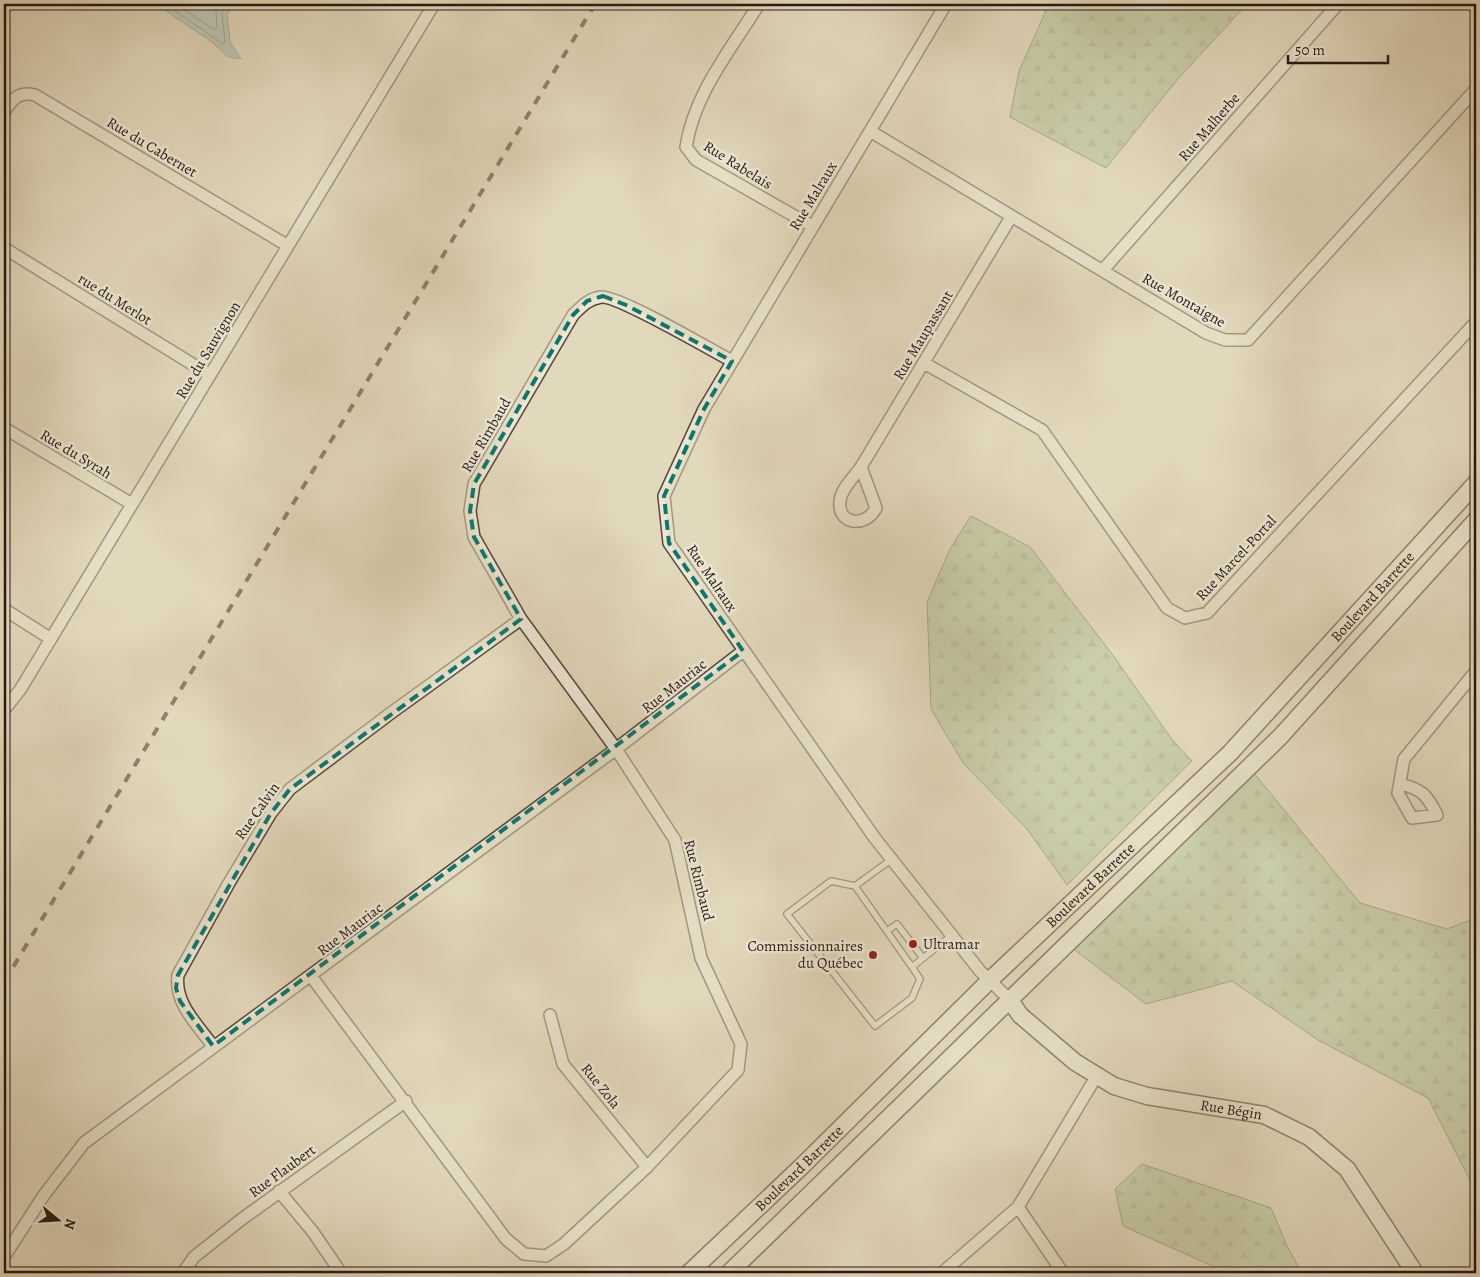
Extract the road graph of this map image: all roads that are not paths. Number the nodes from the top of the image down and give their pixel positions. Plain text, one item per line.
1 (434, 4) edge
2 (759, 4) edge
3 (946, 4) edge
4 (1338, 4) edge
5 (1476, 89) edge
6 (4, 112) edge
7 (870, 131) junction
8 (1011, 217) junction
9 (812, 226) junction
10 (288, 246) junction
11 (4, 248) edge
12 (1103, 270) junction
13 (1476, 322) edge
14 (732, 361) junction
15 (924, 363) junction
16 (210, 375) junction
17 (4, 428) edge
18 (861, 467) dead end
19 (1476, 483) edge
20 (132, 504) junction
21 (1476, 520) edge
22 (4, 609) edge
23 (520, 619) junction
24 (51, 639) junction
25 (744, 651) junction
26 (1476, 671) edge
27 (4, 710) edge
28 (616, 749) junction
29 (1400, 784) dead end
30 (892, 859) junction
31 (855, 886) junction
32 (887, 931) junction
33 (952, 935) junction
34 (923, 958) junction
35 (912, 967) junction
36 (311, 976) junction
37 (989, 981) junction
38 (1010, 1000) junction
39 (550, 1015) dead end
40 (213, 1046) junction
41 (1096, 1077) junction
42 (406, 1101) junction
43 (647, 1167) junction
44 (279, 1192) junction
45 (1018, 1207) junction
46 (4, 1257) edge
47 (183, 1273) edge
48 (341, 1273) edge
49 (689, 1273) edge
50 (729, 1273) edge
51 (942, 1273) edge
52 (1064, 1273) edge
53 (1415, 1273) edge

1 - 10 street, Rue du Sauvignon
2 - 9 street, Rue Rabelais
3 - 7 street, Rue Malraux
4 - 12 street, Rue Malherbe
5 - 12 street, Rue Montaigne
6 - 10 street, Rue du Cabernet
7 - 8 street, Rue Montaigne
7 - 9 street, Rue Malraux
8 - 12 street, Rue Montaigne
8 - 15 street, Rue Maupassant
9 - 14 street, Rue Malraux
10 - 16 street, Rue du Sauvignon
11 - 16 street, rue du Merlot
13 - 15 street, Rue Marcel-Portal
14 - 23 street, Rue Rimbaud
14 - 25 street, Rue Malraux
15 - 18 street, Rue Maupassant
16 - 20 street, Rue du Sauvignon
17 - 20 street, Rue du Syrah
19 - 37 main road, Boulevard Barrette
20 - 24 street, Rue du Sauvignon
21 - 38 main road, Boulevard Barrette
22 - 24 street
23 - 28 street, Rue Rimbaud
23 - 40 street, Rue Calvin
24 - 27 street, Rue du Sauvignon
25 - 28 street, Rue Mauriac
25 - 30 street, Rue Malraux
26 - 29 street
28 - 36 street, Rue Mauriac
28 - 43 street, Rue Rimbaud
30 - 31 lane
30 - 33 street, Rue Malraux
31 - 32 lane
31 - 35 lane
32 - 34 lane
32 - 35 lane
33 - 34 lane
33 - 37 street, Rue Malraux
34 - 35 lane
36 - 40 street, Rue Mauriac
36 - 42 street, Rue Rimbaud
37 - 38 street, Rue Malraux
37 - 49 main road, Boulevard Barrette
38 - 41 main road, Rue Bégin
38 - 50 main road, Boulevard Barrette
39 - 43 street, Rue Zola
40 - 46 street, Rue Mauriac
41 - 45 street
41 - 53 main road, Rue Bégin
42 - 43 street, Rue Rimbaud
42 - 44 street, Rue Flaubert
44 - 47 street, Rue Flaubert
44 - 48 street
45 - 51 street
45 - 52 street

